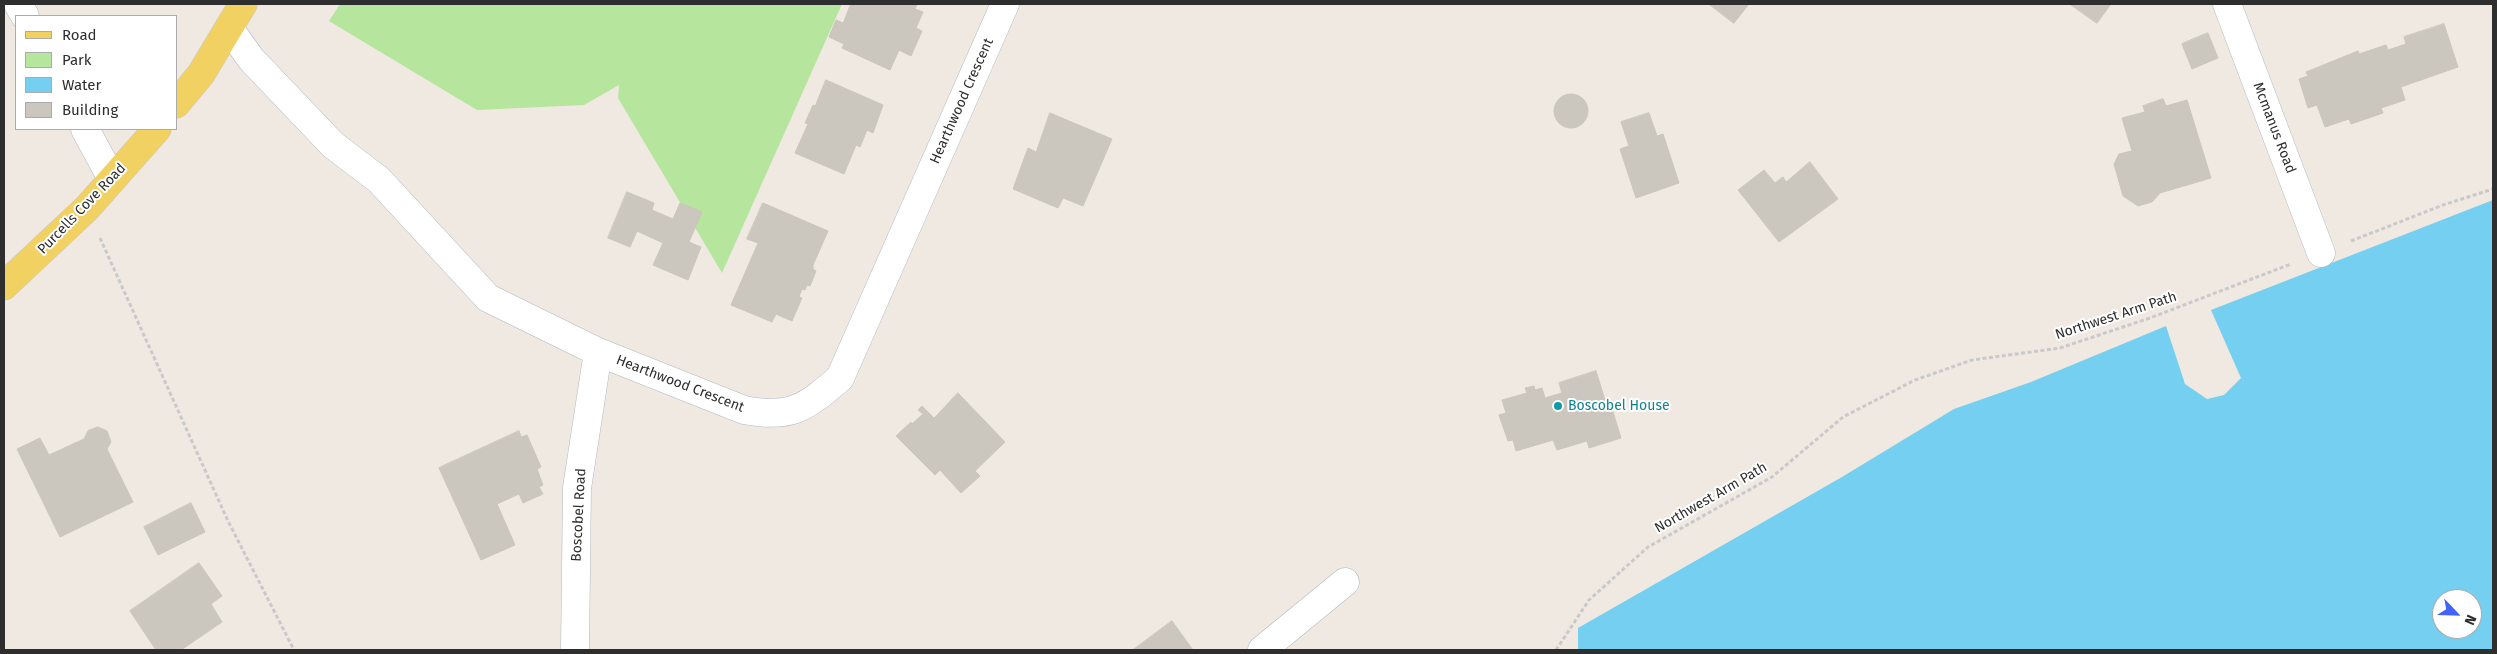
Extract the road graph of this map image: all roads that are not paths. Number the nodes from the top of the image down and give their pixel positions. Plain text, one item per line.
1 (18, 4) edge
2 (243, 4) edge
3 (1005, 4) edge
4 (2227, 4) edge
5 (24, 15) edge
6 (228, 28) junction
7 (178, 102) edge
8 (86, 130) edge
9 (155, 130) edge
10 (112, 179) junction
11 (2321, 253) road end
12 (4, 286) edge
13 (598, 352) junction
14 (1345, 582) dead end
15 (575, 650) edge
16 (1262, 650) edge

1 - 5 street
2 - 6 main road
3 - 13 street, Hearthwood Crescent
4 - 11 street, Mcmanus Road
6 - 7 main road
6 - 13 street, Hearthwood Crescent
8 - 10 street
9 - 10 main road, Purcells Cove Road
10 - 12 main road, Purcells Cove Road
13 - 15 street, Boscobel Road
14 - 16 street

